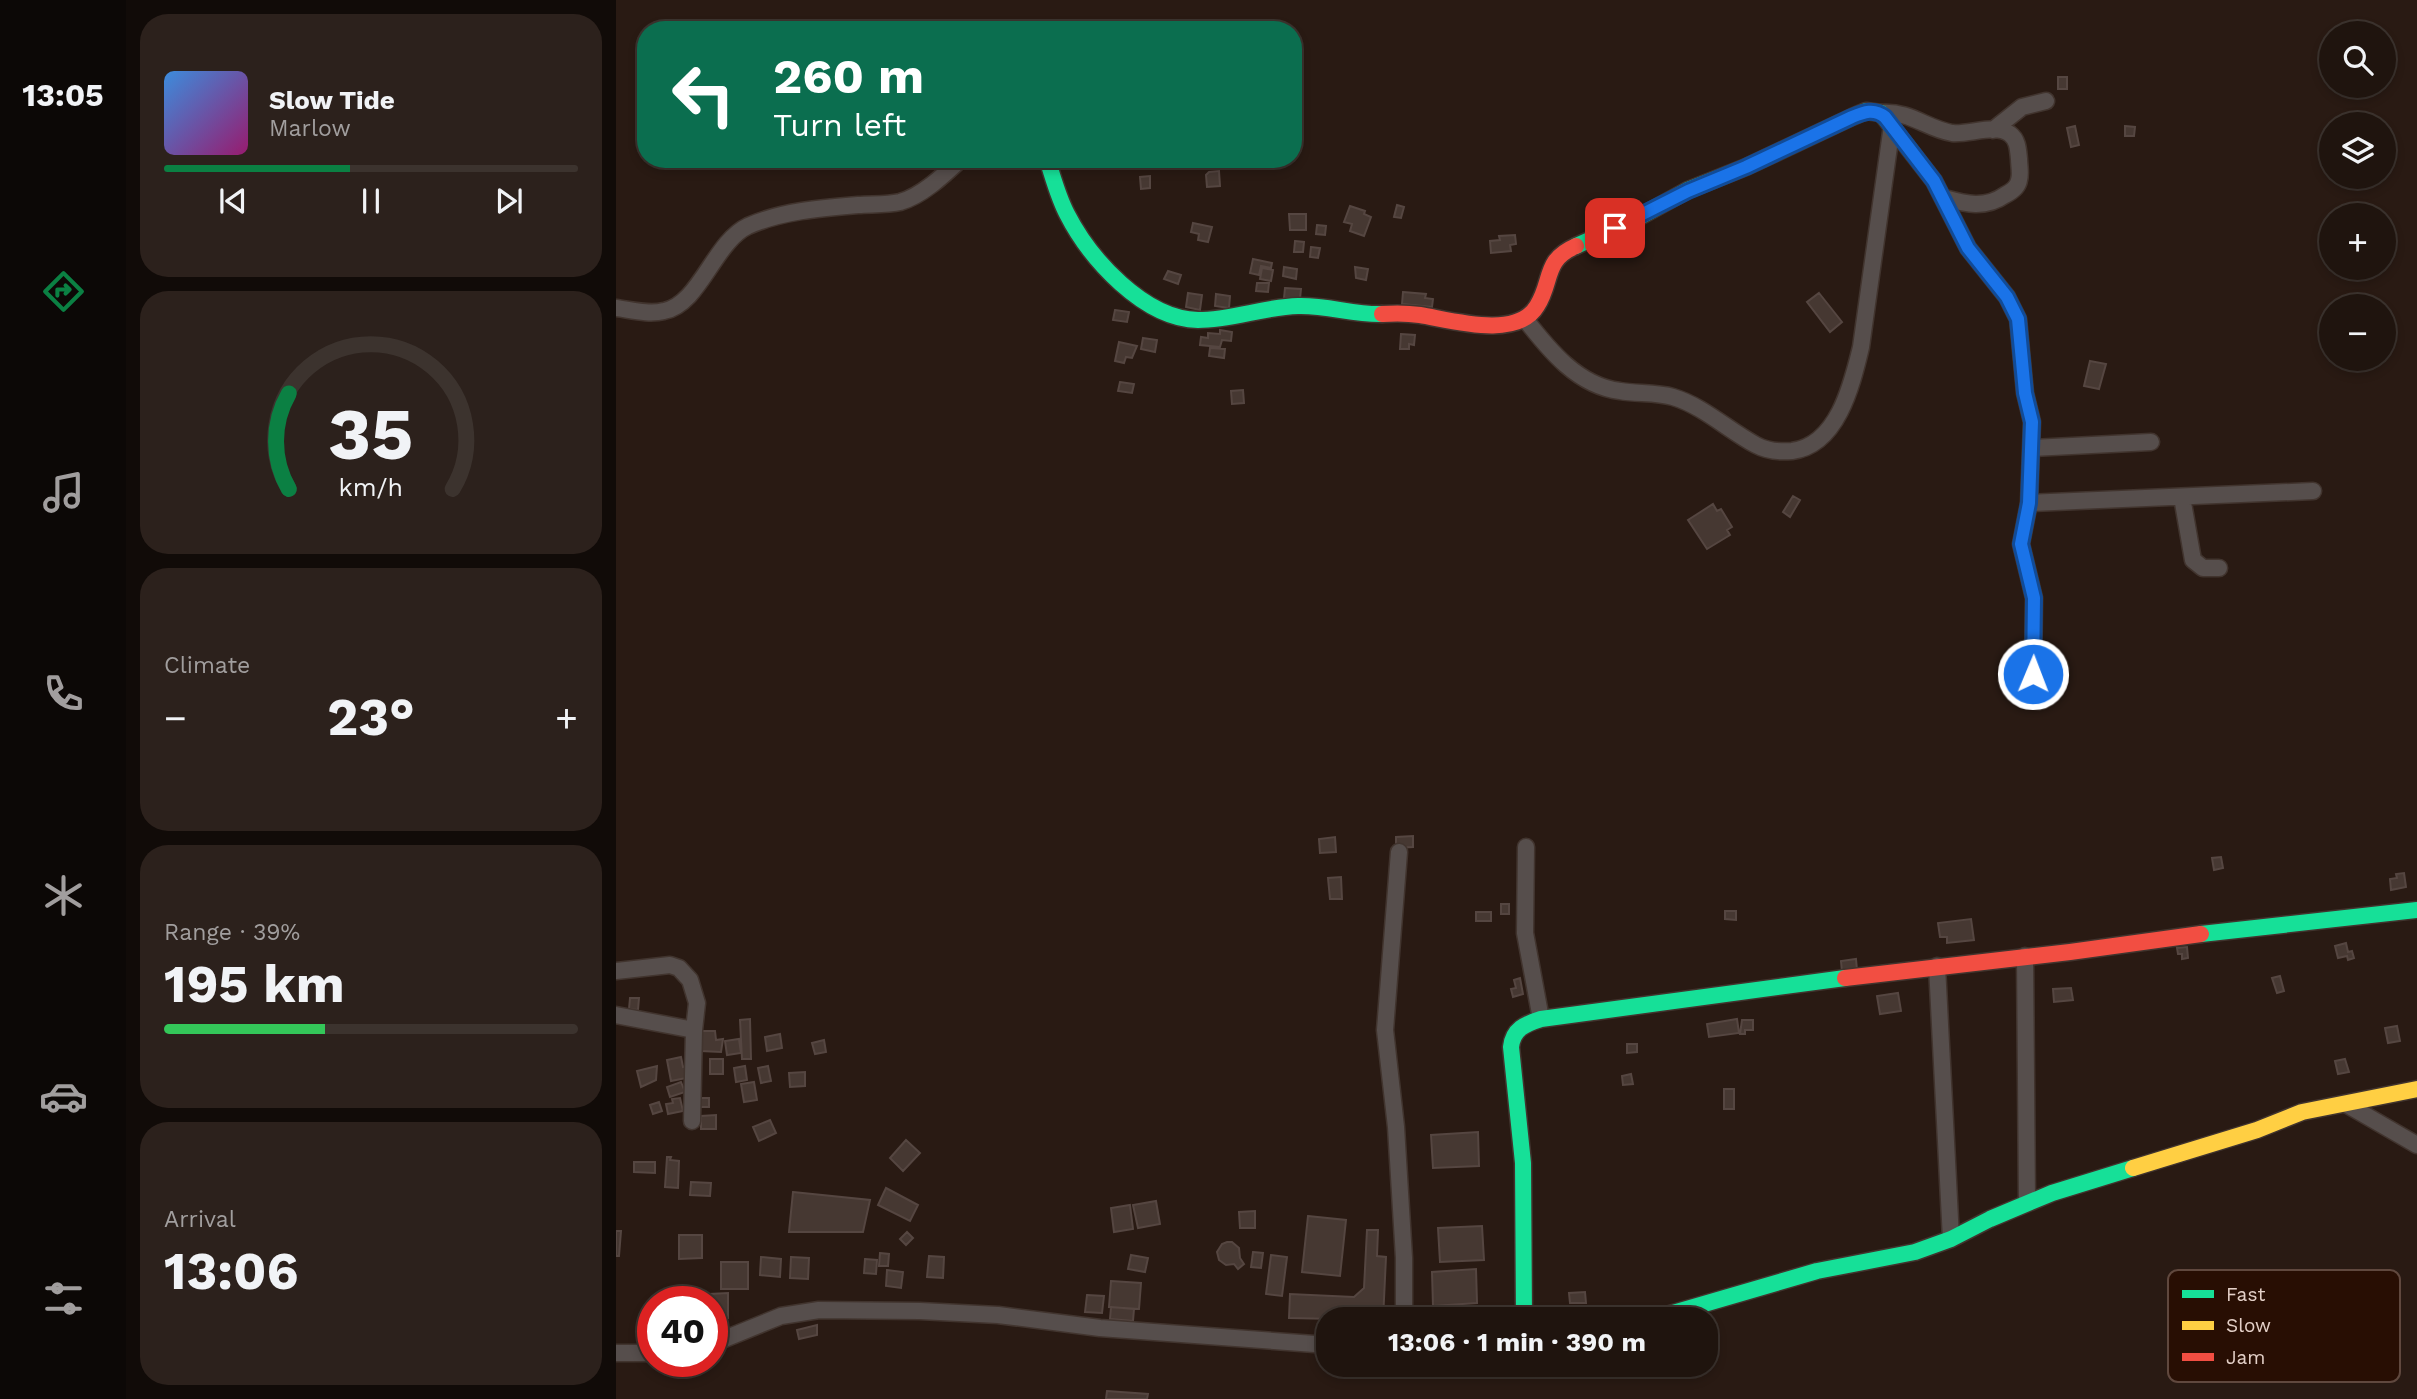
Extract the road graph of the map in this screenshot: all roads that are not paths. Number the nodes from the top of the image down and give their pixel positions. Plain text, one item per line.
1 (2046, 101) dead end
2 (1886, 119) junction
3 (1993, 130) junction
4 (950, 168) edge
5 (1049, 168) edge
6 (1944, 198) junction
7 (616, 308) edge
8 (1525, 319) junction
9 (2151, 442) dead end
10 (2032, 448) junction
11 (2313, 491) dead end
12 (2182, 497) junction
13 (2029, 503) junction
14 (2218, 568) dead end
15 (2033, 674) dead end
16 (1525, 847) dead end
17 (1399, 852) dead end
18 (2417, 910) edge
19 (2025, 957) junction
20 (1937, 966) junction
21 (616, 971) edge
22 (616, 1014) edge
23 (1541, 1018) junction
24 (694, 1030) junction
25 (2417, 1089) edge
26 (2346, 1104) junction
27 (692, 1121) dead end
28 (2417, 1145) edge
29 (2027, 1202) junction
30 (1951, 1239) junction
31 (1404, 1307) edge
32 (1524, 1307) edge
33 (1694, 1307) edge
34 (728, 1338) edge
35 (1316, 1344) edge
36 (616, 1353) edge
37 (637, 1353) edge

1 - 3 street
2 - 3 street
2 - 6 street
2 - 8 street
2 - 8 street
3 - 6 street
4 - 7 street
5 - 8 street
6 - 10 street
9 - 10 street
10 - 13 street
11 - 12 street
12 - 13 street
12 - 14 street
13 - 15 street
16 - 23 street
17 - 31 street
18 - 19 street
19 - 20 street
19 - 29 street
20 - 23 street
20 - 30 street
21 - 24 street
22 - 24 street
23 - 32 street
24 - 27 street
25 - 26 street
26 - 28 street
26 - 29 street
29 - 30 street
30 - 33 street
34 - 35 street
36 - 37 street

